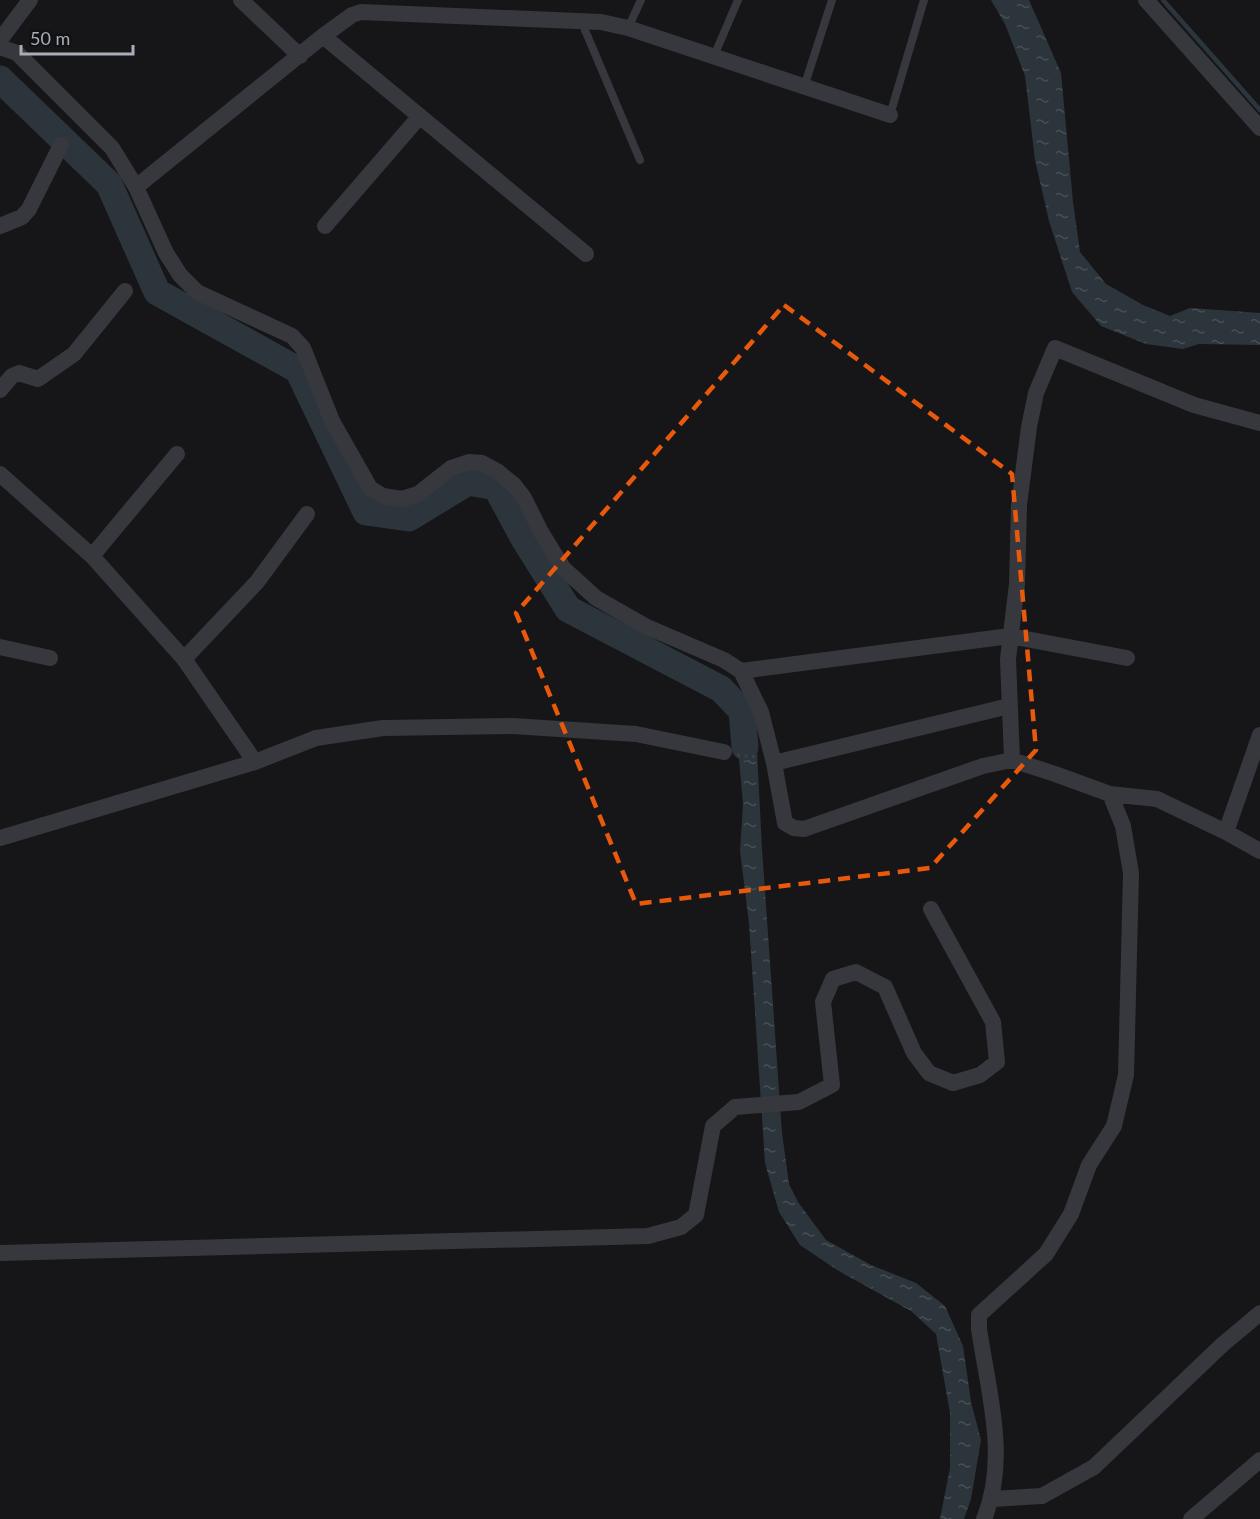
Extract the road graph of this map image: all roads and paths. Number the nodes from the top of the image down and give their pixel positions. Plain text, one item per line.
1 (30, 0) edge
2 (241, 0) edge
3 (641, 0) edge
4 (738, 0) edge
5 (832, 0) edge
6 (924, 0) edge
7 (1146, 0) edge
8 (424, 7) edge
9 (582, 23) junction
10 (628, 28) junction
11 (323, 36) junction
12 (0, 40) edge
13 (0, 46) edge
14 (300, 56) junction
15 (714, 56) junction
16 (804, 87) junction
17 (890, 115) joint
18 (420, 116) junction
19 (1260, 128) edge
20 (61, 145) dead end
21 (640, 160) dead end
22 (136, 187) junction
23 (0, 226) edge
24 (325, 226) dead end
25 (586, 254) dead end
26 (125, 291) dead end
27 (0, 390) edge
28 (1260, 423) edge
29 (177, 454) dead end
30 (0, 474) edge
31 (307, 514) dead end
32 (92, 556) junction
33 (1010, 636) junction
34 (0, 647) edge
35 (50, 657) dead end
36 (1127, 657) dead end
37 (184, 659) junction
38 (741, 671) junction
39 (1009, 706) junction
40 (1260, 735) edge
41 (730, 753) joint
42 (767, 760) junction
43 (1012, 760) junction
44 (255, 762) junction
45 (1110, 795) junction
46 (1226, 832) junction
47 (0, 838) edge
48 (1260, 851) edge
49 (931, 909) dead end
50 (0, 1253) edge
51 (1260, 1313) edge
52 (1260, 1460) edge
53 (992, 1499) junction
54 (984, 1519) edge
55 (1191, 1519) edge

1 - 12 street
2 - 14 street
3 - 10 lane
4 - 15 lane
5 - 16 lane
6 - 17 lane
7 - 19 street
8 - 9 street
8 - 11 street
9 - 10 street
9 - 21 lane
10 - 15 street
11 - 14 street
11 - 18 street
13 - 22 street
14 - 22 street
15 - 16 street
16 - 17 street
18 - 24 street
18 - 25 street
20 - 23 street
22 - 38 street
26 - 27 street
28 - 33 street
29 - 32 street
30 - 32 street
31 - 37 street
32 - 37 street
33 - 36 street
33 - 38 street
33 - 39 street
34 - 35 street
37 - 44 street
38 - 42 street
39 - 42 street
39 - 43 street
40 - 46 street
41 - 42 path
41 - 44 street
42 - 43 street
43 - 45 street
44 - 47 street
45 - 46 street
45 - 53 street
46 - 48 street
49 - 50 street
51 - 53 street
52 - 55 street
53 - 54 street

